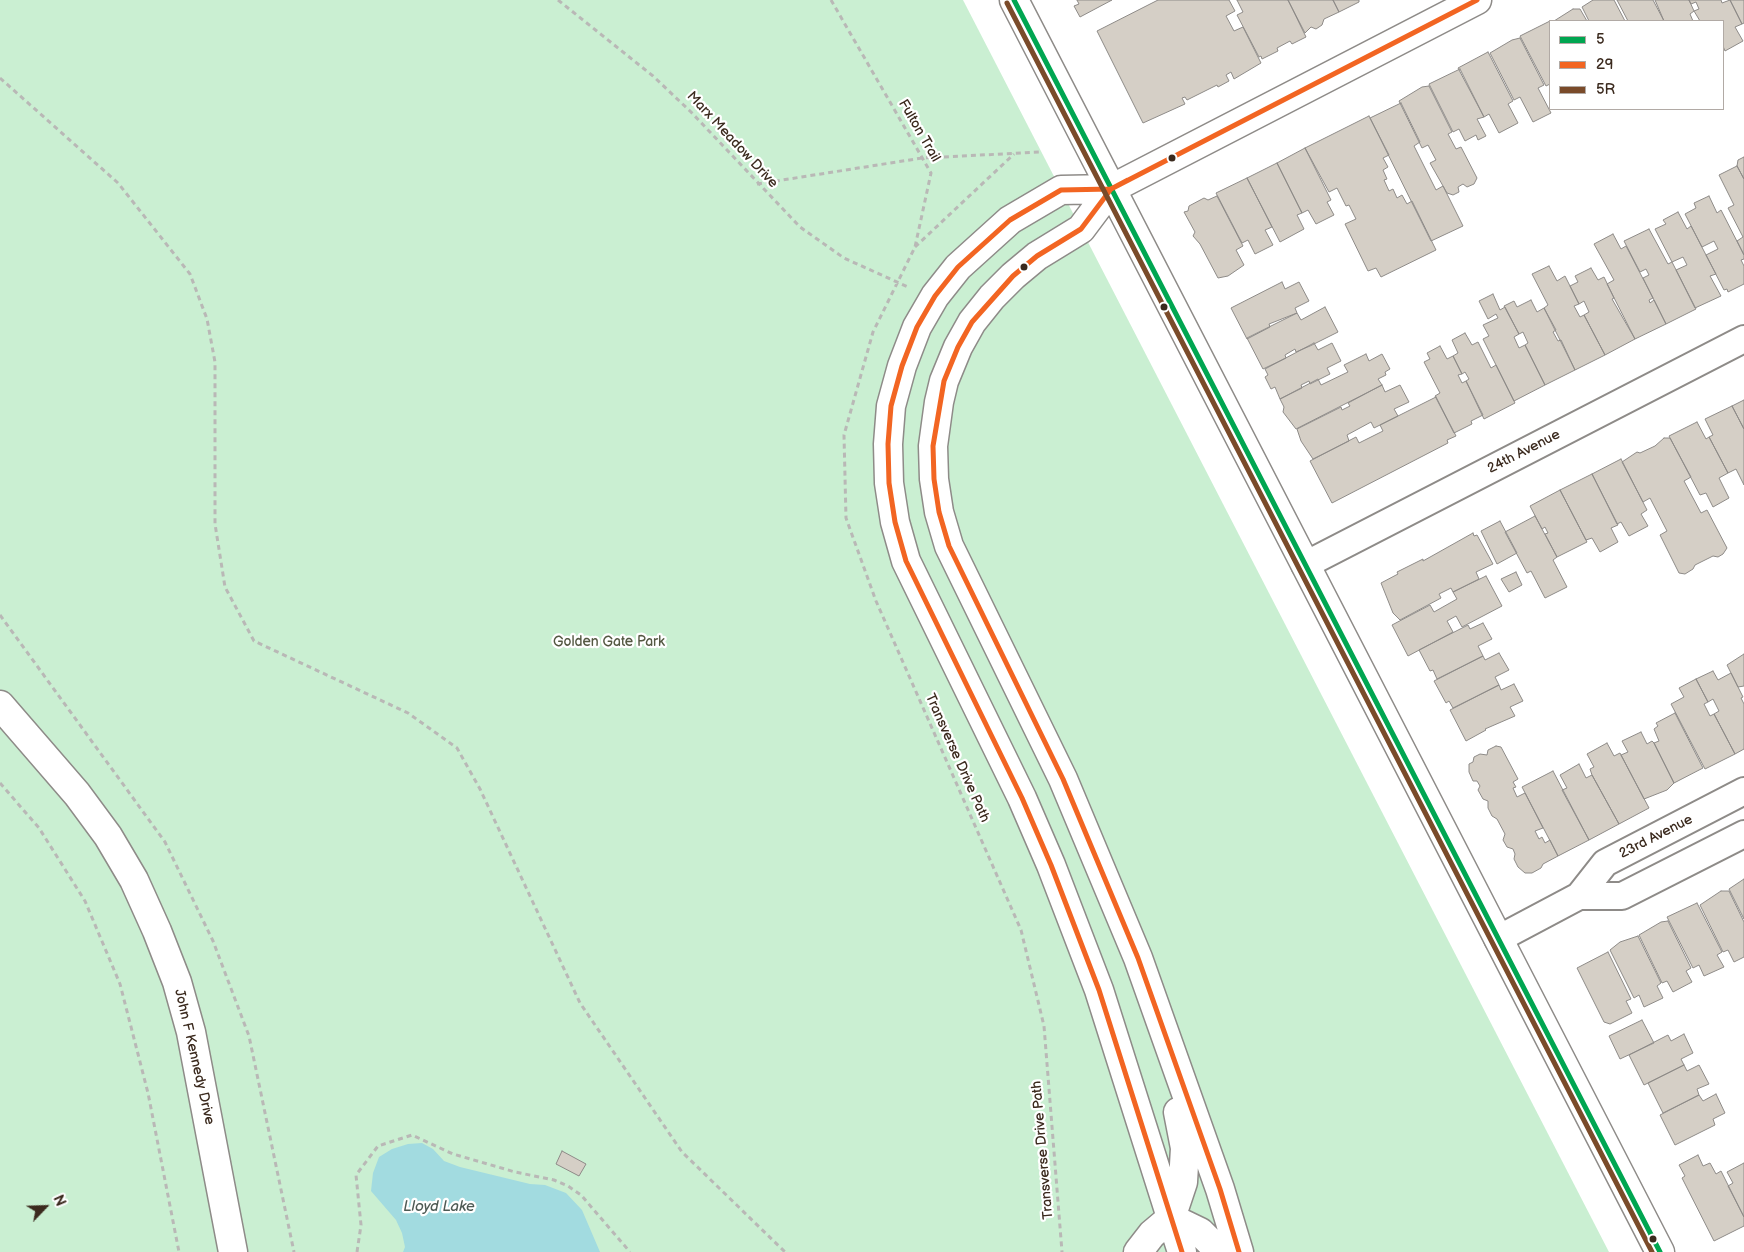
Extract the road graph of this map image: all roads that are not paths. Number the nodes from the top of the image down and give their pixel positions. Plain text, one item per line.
1 (1014, 0) edge
2 (1477, 0) edge
3 (1111, 189) junction
4 (1744, 339) edge
5 (1305, 565) junction
6 (0, 706) edge
7 (1744, 791) edge
8 (1744, 834) edge
9 (1579, 896) junction
10 (1498, 939) junction
11 (1138, 958) junction
12 (1171, 1218) junction
13 (233, 1252) edge
14 (1138, 1252) edge
15 (1182, 1252) edge
16 (1220, 1252) edge
17 (1238, 1252) edge
18 (1660, 1252) edge

1 - 3 main road
2 - 3 main road
3 - 5 main road
3 - 11 main road
3 - 12 main road
4 - 5 street, 24th Avenue
5 - 10 main road
6 - 13 main road, John F Kennedy Drive
7 - 9 street, 23rd Avenue
8 - 9 street, 23rd Avenue
9 - 10 street, 23rd Avenue
10 - 18 main road
11 - 12 main road
11 - 17 main road
12 - 14 main road
12 - 15 main road
12 - 16 main road

